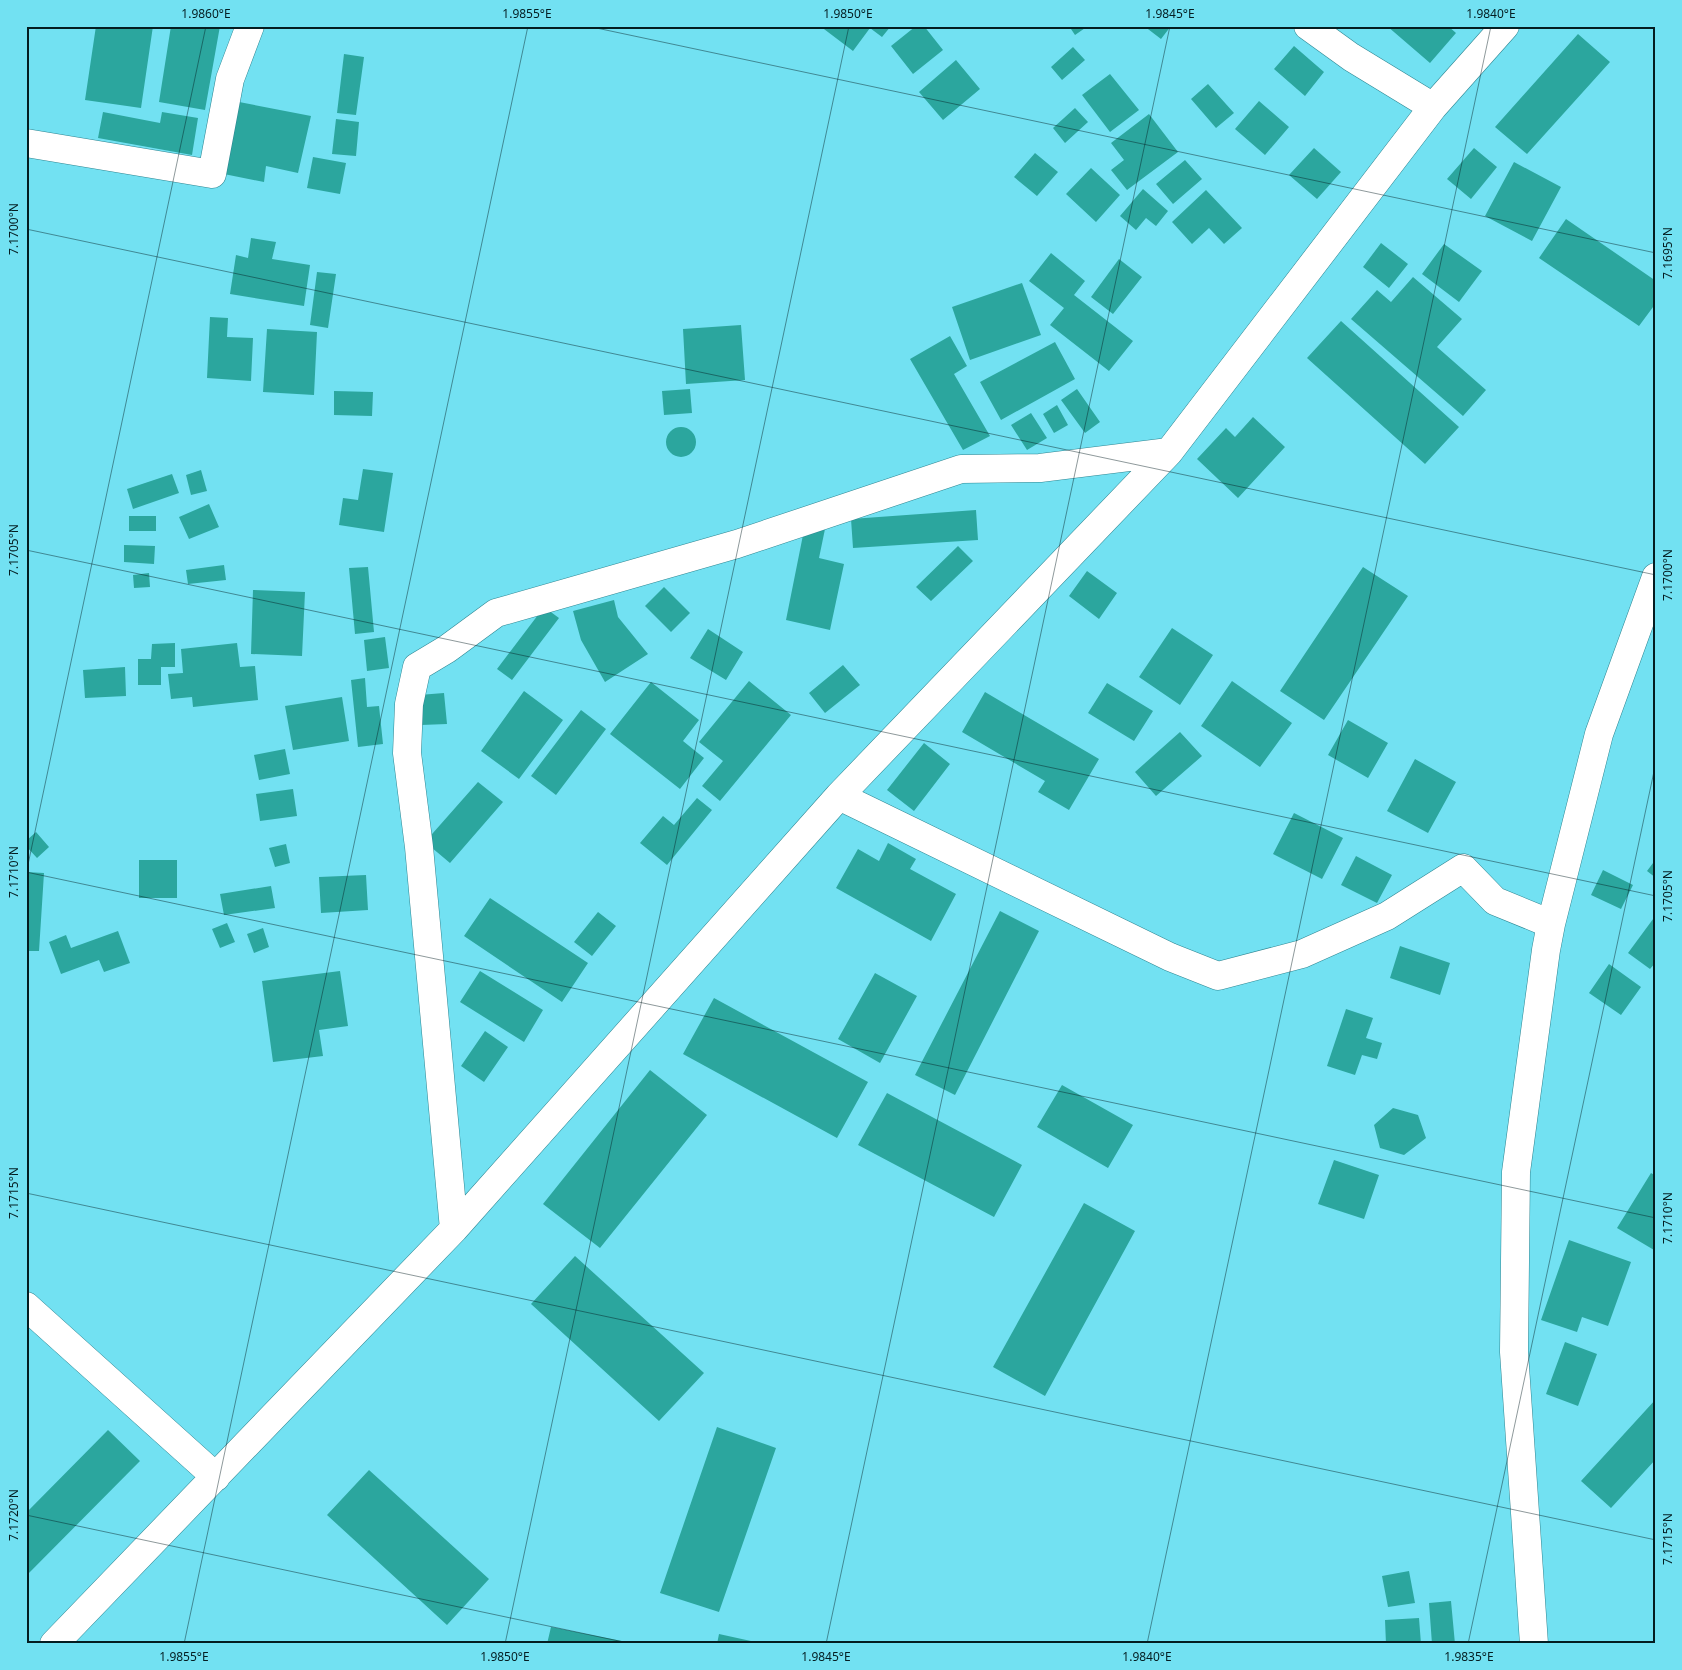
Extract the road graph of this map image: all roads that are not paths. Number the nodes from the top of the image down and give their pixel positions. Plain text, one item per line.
1 (250, 26) edge
2 (1308, 26) edge
3 (1505, 26) edge
4 (1433, 108) junction
5 (26, 143) edge
6 (1169, 452) junction
7 (1656, 577) edge
8 (839, 796) junction
9 (1551, 924) junction
10 (454, 1229) junction
11 (26, 1306) edge
12 (216, 1477) junction
13 (54, 1644) edge
14 (1534, 1644) edge

1 - 5 street
2 - 4 street
3 - 4 street
4 - 6 street
6 - 8 street
6 - 10 street
7 - 9 street
8 - 9 street
8 - 10 street
9 - 14 street
10 - 12 street
11 - 12 street
12 - 13 street

